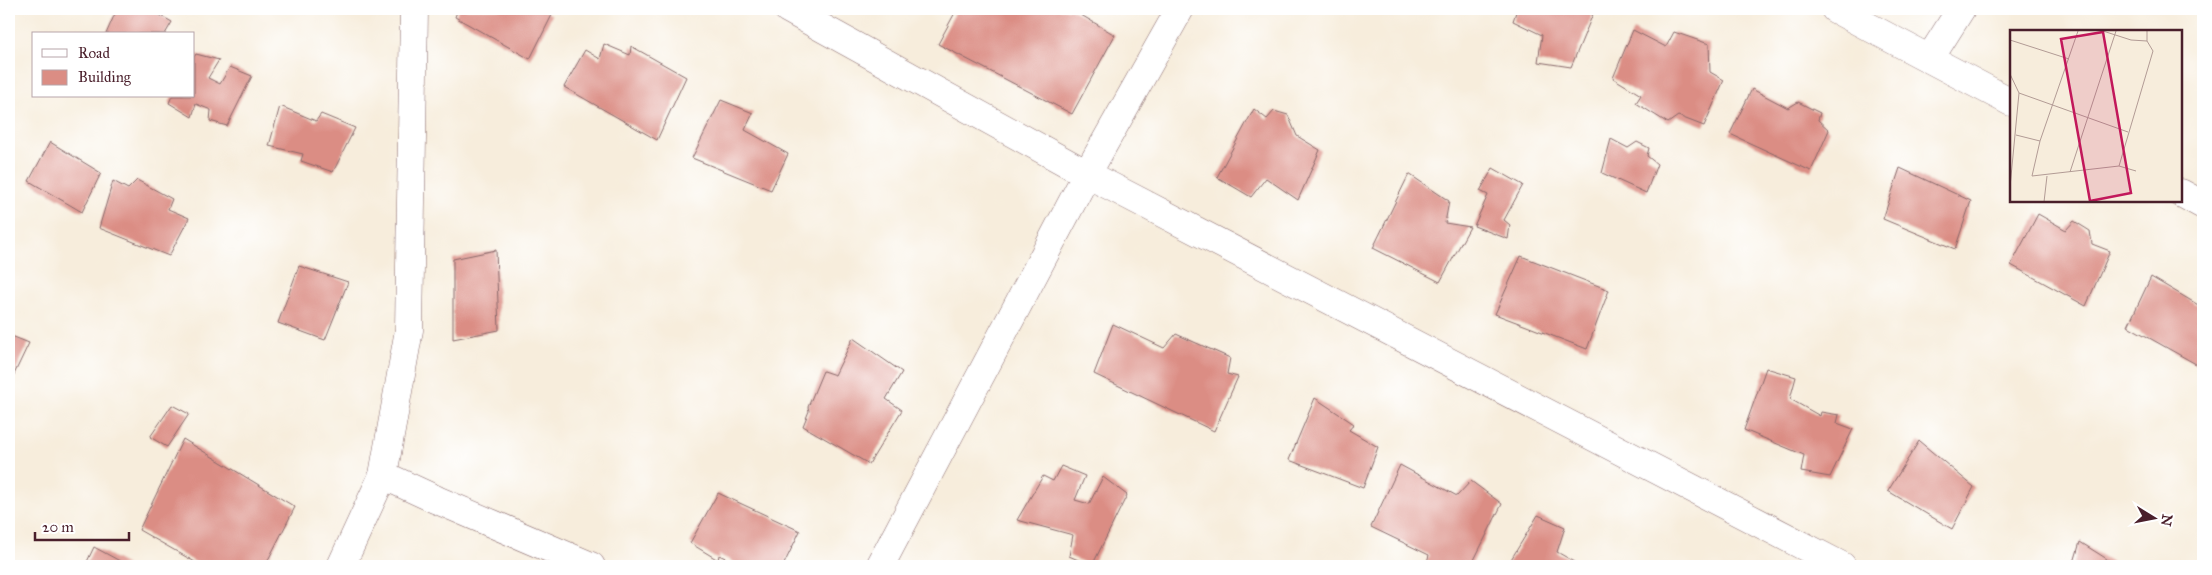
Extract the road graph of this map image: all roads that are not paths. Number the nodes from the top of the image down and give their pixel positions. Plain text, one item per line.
1 (414, 9) edge
2 (788, 9) edge
3 (1180, 9) edge
4 (1835, 9) edge
5 (1961, 9) edge
6 (1930, 58) junction
7 (2010, 101) edge
8 (1087, 174) junction
9 (2182, 193) edge
10 (2203, 205) edge
11 (383, 474) junction
12 (341, 566) edge
13 (591, 566) edge
14 (880, 566) edge
15 (1842, 566) edge

1 - 11 street
2 - 8 street
3 - 8 street
4 - 6 street
5 - 6 street
6 - 7 street
8 - 14 street
8 - 15 street
9 - 10 street
11 - 12 street
11 - 13 street

